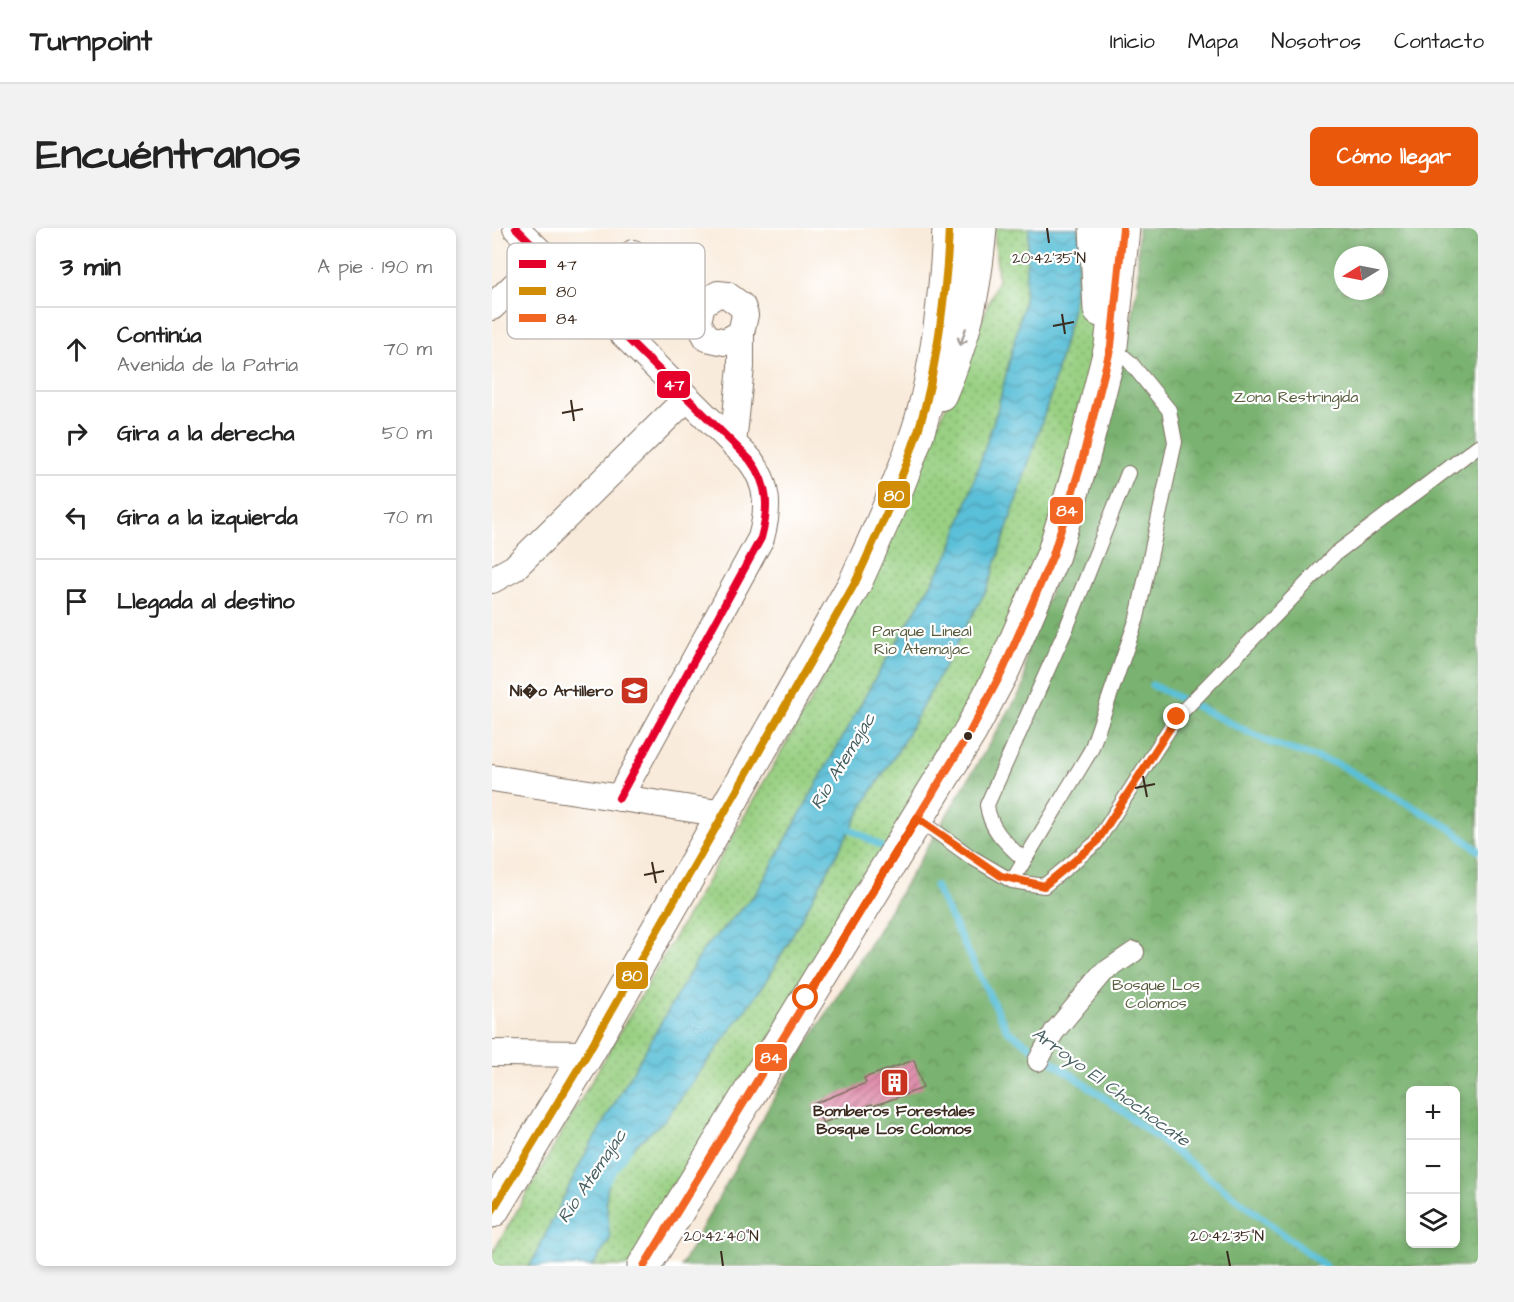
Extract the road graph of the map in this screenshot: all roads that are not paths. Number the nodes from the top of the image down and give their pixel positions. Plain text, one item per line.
1 (516, 228) edge
2 (949, 228) edge
3 (980, 228) edge
4 (1095, 228) edge
5 (1123, 228) edge
6 (530, 243) edge
7 (507, 293) edge
8 (705, 303) edge
9 (492, 307) edge
10 (741, 333) junction
11 (705, 334) edge
12 (627, 339) edge
13 (1110, 346) junction
14 (687, 399) junction
15 (919, 429) junction
16 (733, 444) junction
17 (1478, 446) edge
18 (1128, 473) dead end
19 (492, 580) edge
20 (492, 778) edge
21 (619, 798) junction
22 (724, 814) junction
23 (917, 818) junction
24 (1024, 860) junction
25 (1012, 881) junction
26 (1134, 951) dead end
27 (492, 1053) edge
28 (587, 1054) junction
29 (1038, 1061) dead end
30 (492, 1211) edge
31 (644, 1266) edge

1 - 6 street
2 - 15 main road
3 -> 15 main road
4 - 13 main road
5 - 13 main road
7 - 9 street
8 - 10 street
10 - 11 street
10 - 16 street
12 - 14 street
13 - 23 main road
13 - 24 lane
14 - 16 street
14 - 19 street
15 - 22 main road
16 - 21 street
17 - 25 lane
18 - 24 lane
20 - 21 street
21 - 22 street
22 - 28 main road
23 - 25 lane
23 - 31 main road
24 - 25 lane
26 - 29 street
27 - 28 street
28 - 30 main road

